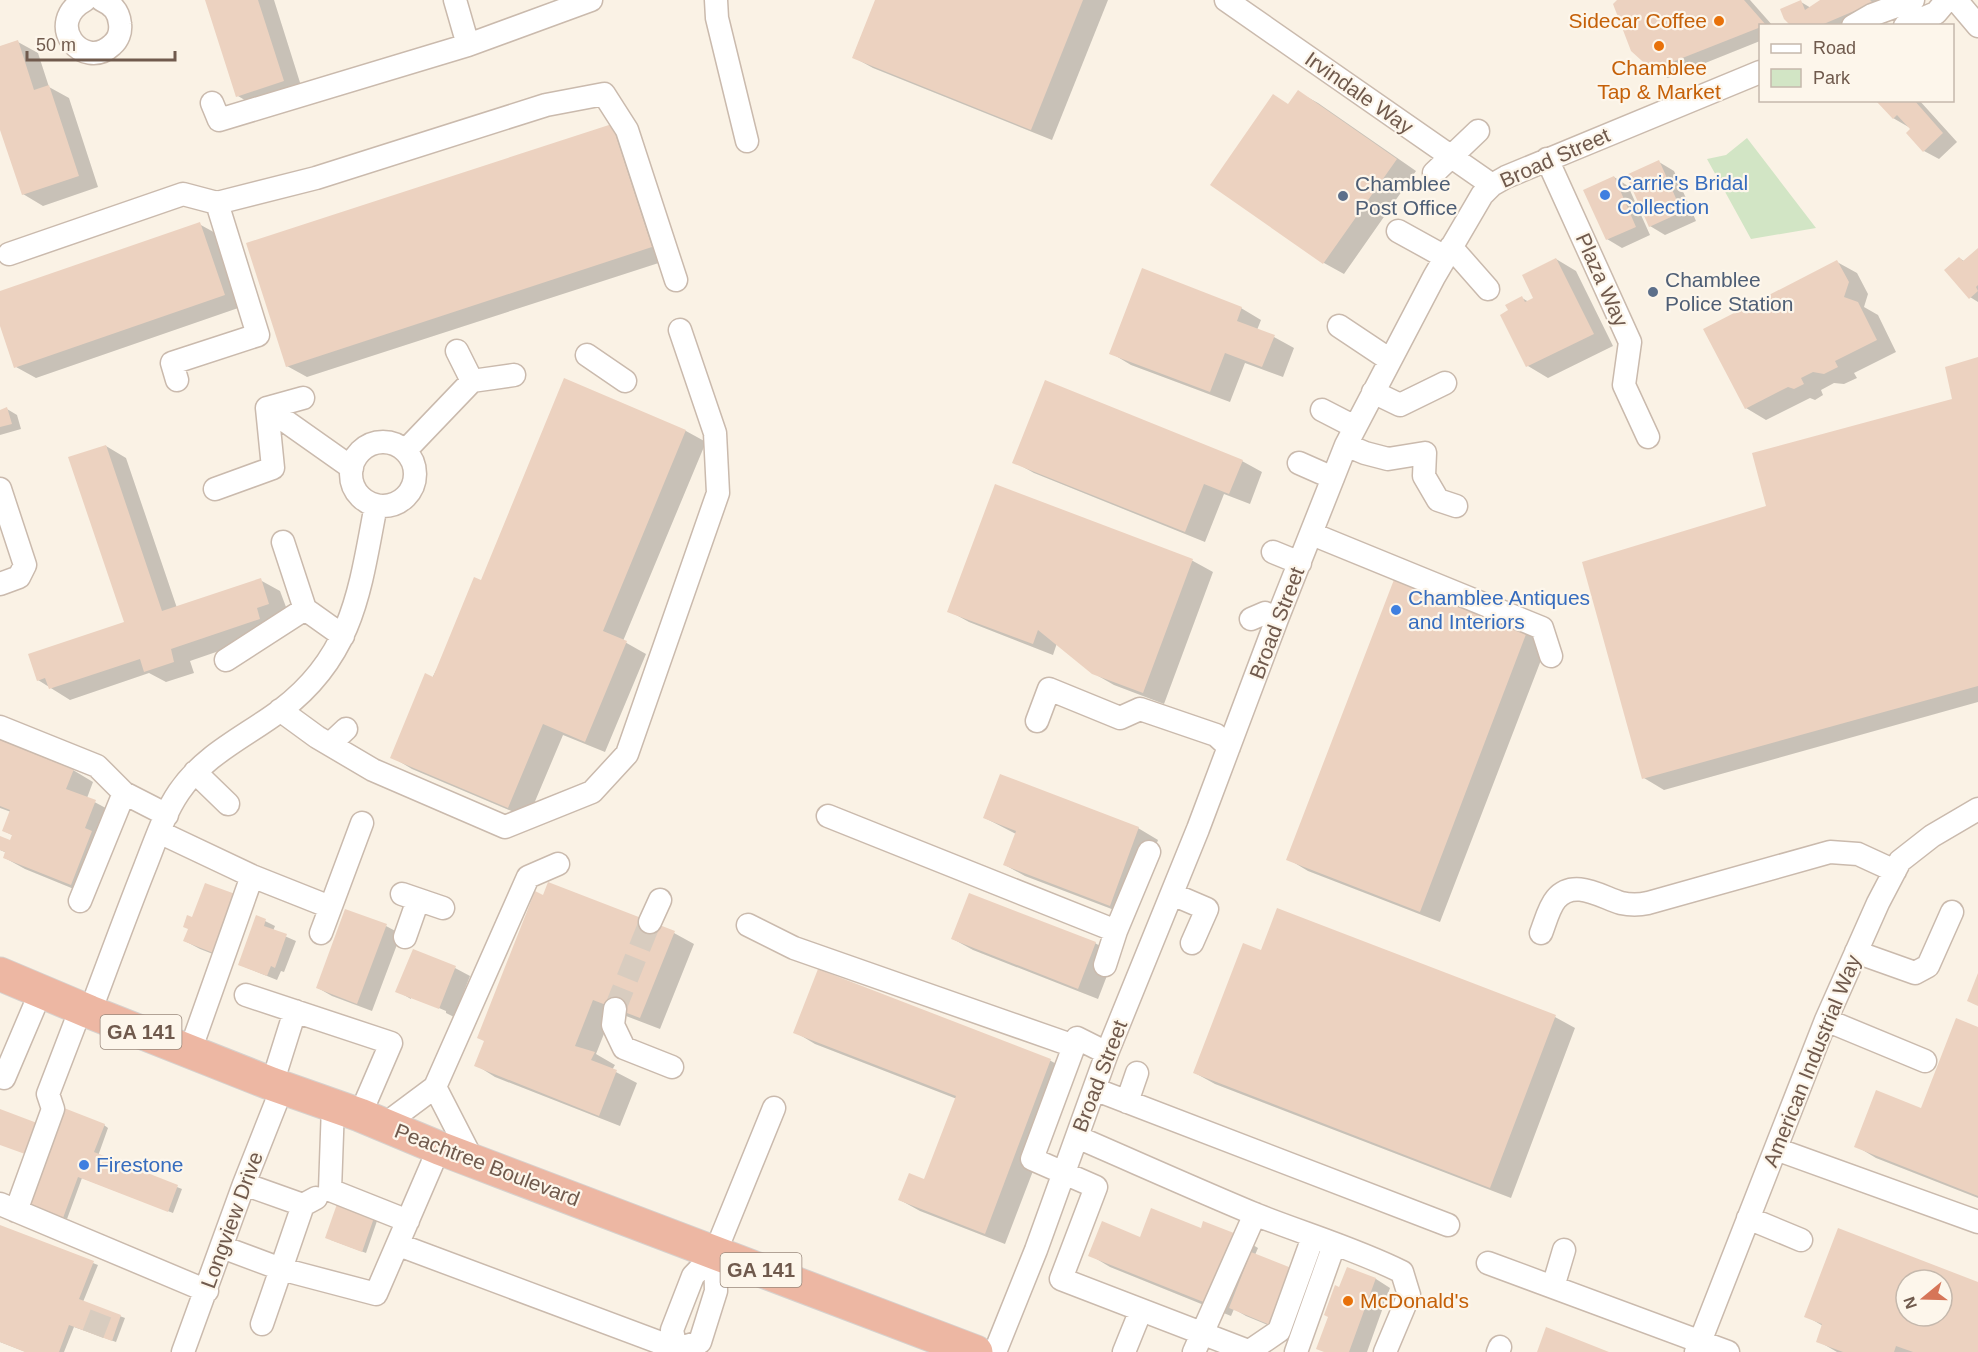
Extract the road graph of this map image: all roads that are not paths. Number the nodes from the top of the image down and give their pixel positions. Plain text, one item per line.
1 (85, 0) edge
2 (102, 0) edge
3 (455, 0) edge
4 (591, 0) edge
5 (716, 0) edge
6 (1226, 0) edge
7 (1912, 0) edge
8 (1947, 0) edge
9 (1956, 0) edge
10 (1857, 24) edge
11 (1910, 24) edge
12 (1978, 26) edge
13 (468, 45) junction
14 (1759, 73) edge
15 (213, 103) dead end
16 (1478, 131) dead end
17 (747, 141) dead end
18 (1452, 157) junction
19 (1547, 159) junction
20 (1434, 173) dead end
21 (1492, 185) junction
22 (217, 203) junction
23 (1398, 231) dead end
24 (1448, 252) junction
25 (9, 254) dead end
26 (676, 280) dead end
27 (1488, 289) dead end
28 (1339, 326) dead end
29 (680, 330) dead end
30 (457, 351) dead end
31 (587, 355) dead end
32 (1390, 360) junction
33 (514, 375) dead end
34 (177, 380) dead end
35 (472, 381) junction
36 (625, 381) dead end
37 (1445, 383) dead end
38 (1373, 392) junction
39 (303, 398) dead end
40 (267, 408) junction
41 (1322, 410) dead end
42 (1351, 436) junction
43 (1648, 437) dead end
44 (405, 450) junction
45 (1299, 463) dead end
46 (352, 468) junction
47 (1333, 478) junction
48 (0, 489) edge
49 (215, 489) dead end
50 (376, 505) junction
51 (1456, 506) dead end
52 (1312, 534) junction
53 (283, 542) dead end
54 (1273, 552) dead end
55 (1300, 563) junction
56 (0, 584) edge
57 (305, 609) junction
58 (1251, 619) dead end
59 (1277, 619) junction
60 (343, 636) junction
61 (1551, 656) dead end
62 (226, 660) dead end
63 (280, 710) junction
64 (1037, 721) dead end
65 (0, 728) edge
66 (346, 729) dead end
67 (330, 744) junction
68 (1229, 747) junction
69 (195, 772) junction
70 (124, 793) junction
71 (228, 804) dead end
72 (1978, 809) edge
73 (828, 816) dead end
74 (163, 823) junction
75 (362, 823) dead end
76 (1149, 852) dead end
77 (558, 864) dead end
78 (1895, 871) junction
79 (252, 876) junction
80 (1172, 894) junction
81 (660, 900) dead end
82 (80, 902) dead end
83 (330, 907) junction
84 (443, 908) dead end
85 (1952, 912) dead end
86 (650, 922) tunnel mouth
87 (748, 925) dead end
88 (1116, 931) junction
89 (321, 933) dead end
90 (1541, 933) dead end
91 (405, 937) dead end
92 (1192, 943) dead end
93 (1856, 952) junction
94 (1105, 965) dead end
95 (0, 974) edge
96 (41, 991) junction
97 (246, 995) dead end
98 (615, 1009) tunnel mouth
99 (85, 1010) junction
100 (295, 1011) junction
101 (1826, 1020) junction
102 (1074, 1046) junction
103 (189, 1051) junction
104 (1107, 1053) junction
105 (1925, 1060) dead end
106 (672, 1067) dead end
107 (1137, 1073) dead end
108 (4, 1078) dead end
109 (277, 1086) junction
110 (435, 1087) junction
111 (1094, 1089) junction
112 (1127, 1102) junction
113 (774, 1108) dead end
114 (359, 1115) junction
115 (1077, 1137) junction
116 (439, 1148) junction
117 (1776, 1149) junction
118 (473, 1161) junction
119 (1064, 1174) junction
120 (244, 1184) junction
121 (330, 1190) junction
122 (303, 1205) junction
123 (8, 1207) edge
124 (1255, 1214) junction
125 (1748, 1218) junction
126 (408, 1221) junction
127 (1978, 1222) edge
128 (1448, 1225) dead end
129 (1313, 1237) junction
130 (1801, 1240) dead end
131 (399, 1245) junction
132 (222, 1247) junction
133 (1036, 1250) junction
134 (1564, 1250) dead end
135 (715, 1252) junction
136 (1331, 1252) junction
137 (1067, 1262) junction
138 (1488, 1263) dead end
139 (281, 1269) junction
140 (1553, 1287) junction
141 (207, 1291) junction
142 (1141, 1310) junction
143 (261, 1324) dead end
144 (1198, 1343) edge
145 (649, 1346) edge
146 (1697, 1346) edge
147 (679, 1351) edge
148 (183, 1352) edge
149 (976, 1352) edge
150 (995, 1352) edge
151 (1124, 1352) edge
152 (1248, 1352) edge
153 (1296, 1352) edge
154 (1385, 1352) edge
155 (1728, 1352) edge

1 - 2 street
3 - 13 street
4 - 13 street
5 - 17 street
6 - 18 street, Irvindale Way
7 - 10 street
8 - 11 street
9 - 12 street
13 - 15 street
14 - 19 street, Broad Street
16 - 18 street
18 - 20 street
18 - 21 street, Irvindale Way
19 - 21 street, Broad Street
19 - 43 street, Plaza Way
21 - 24 street, Broad Street
22 - 25 street
22 - 26 street
22 - 34 street
23 - 24 street
24 - 27 street
24 - 32 street, Broad Street
28 - 32 street
29 - 67 street
30 - 35 street
31 - 36 street
32 - 38 street, Broad Street
33 - 35 street
35 - 44 street
37 - 38 street
38 - 42 street, Broad Street
39 - 40 street
40 - 46 street
40 - 49 street
41 - 42 street
42 - 47 street, Broad Street
42 - 51 street
44 - 46 street
44 - 50 street
45 - 47 street
46 - 50 street
47 - 52 street, Broad Street
48 - 56 street
50 - 60 street
52 - 55 street, Broad Street
52 - 61 street
53 - 57 street
54 - 55 street
55 - 59 street, Broad Street
57 - 60 street
57 - 62 street
58 - 59 street
59 - 68 street, Broad Street
60 - 63 street
63 - 67 street
63 - 69 street
64 - 68 street
65 - 70 street
66 - 67 street
68 - 80 street, Broad Street
69 - 71 street
69 - 74 street
70 - 74 street
70 - 82 street
72 - 78 street, American Industrial Way
73 - 88 street
74 - 79 street
74 - 99 street
75 - 83 street
76 - 88 street
77 - 110 street
78 - 90 street
78 - 93 street, American Industrial Way
79 - 83 street
79 - 103 street
80 - 92 street
80 - 104 street, Broad Street
81 - 86 street
83 - 89 street
84 - 91 street
85 - 93 street
87 - 102 street
88 - 94 street
93 - 101 street, American Industrial Way
95 - 96 highway, Peachtree Boulevard / GA 141
96 - 99 highway, Peachtree Boulevard / GA 141
96 - 108 street
97 - 100 street
98 - 106 street
99 - 103 highway, Peachtree Boulevard / GA 141
99 - 123 street
100 - 109 street, Longview Drive
100 - 114 street
101 - 105 street
101 - 117 street, American Industrial Way
102 - 104 street
102 - 119 street
103 - 109 highway, Peachtree Boulevard / GA 141
104 - 111 street, Broad Street
107 - 112 street
109 - 114 highway, Peachtree Boulevard / GA 141
109 - 120 street, Longview Drive
110 - 114 street
110 - 118 street
111 - 112 street
111 - 115 street, Broad Street
112 - 128 street
113 - 135 street
114 - 116 highway, Peachtree Boulevard / GA 141
114 - 121 street
115 - 119 street, Broad Street
115 - 124 street
116 - 118 highway, Peachtree Boulevard / GA 141
116 - 126 street
117 - 125 street, American Industrial Way
117 - 127 street
118 - 135 highway, Peachtree Boulevard / GA 141
119 - 133 street, Broad Street
119 - 137 street
120 - 122 street
120 - 132 street, Longview Drive
121 - 122 street
121 - 126 street
122 - 139 street
123 - 141 street
124 - 129 street
124 - 144 street
125 - 130 street
125 - 146 street, American Industrial Way
126 - 131 street
129 - 136 street
129 - 152 street
131 - 139 street
131 - 145 street
132 - 139 street
132 - 141 street, Longview Drive
133 - 137 street
133 - 150 street, Broad Street
134 - 140 street
135 - 147 street
135 - 149 highway, Peachtree Boulevard / GA 141
136 - 153 street
136 - 154 street
137 - 142 street
138 - 140 street
139 - 143 street
140 - 146 street
141 - 148 street, Longview Drive
142 - 144 street
142 - 151 street
144 - 152 street
145 - 147 street
146 - 155 street

